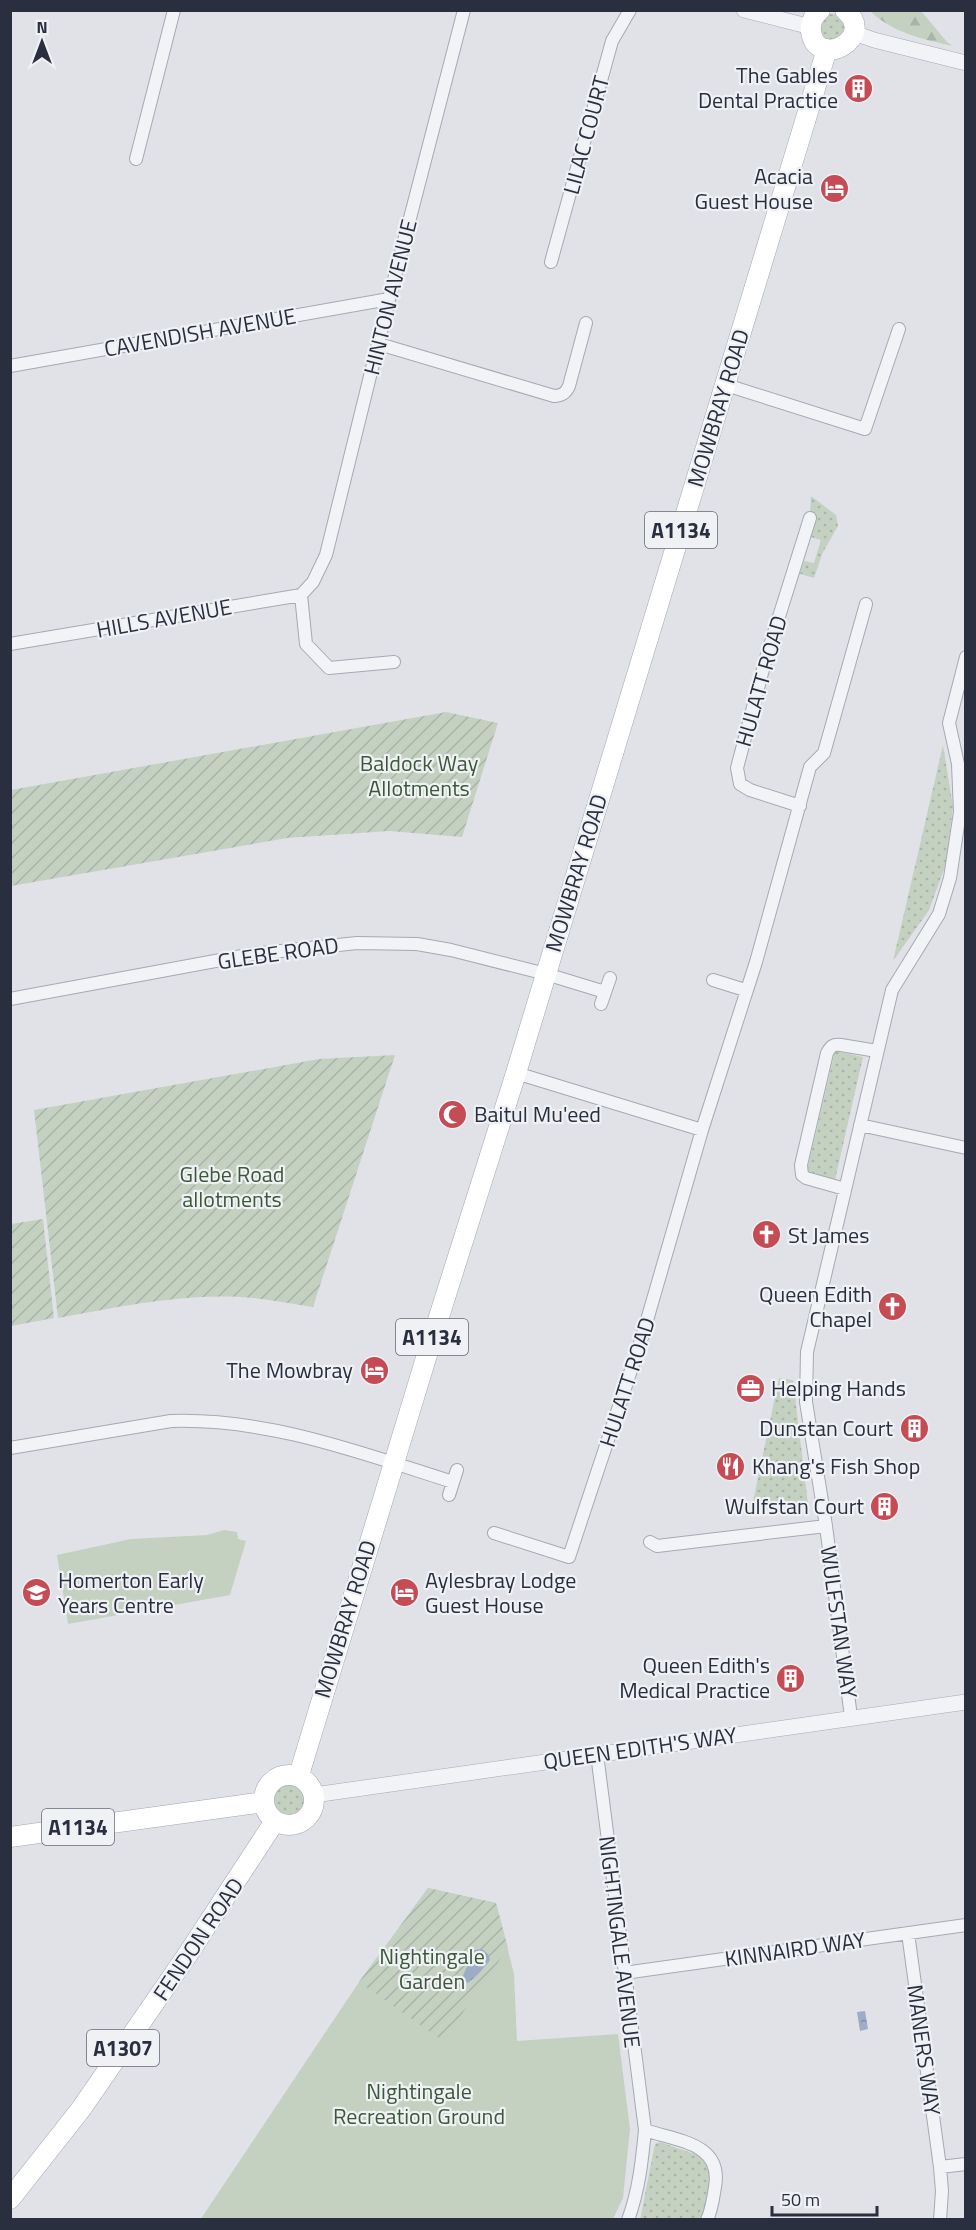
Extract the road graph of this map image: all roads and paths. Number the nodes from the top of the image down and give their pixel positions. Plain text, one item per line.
1 (174, 10) edge
2 (464, 10) edge
3 (630, 10) edge
4 (744, 10) edge
5 (845, 10) edge
6 (815, 19) edge
7 (854, 33) junction
8 (827, 49) junction
9 (966, 63) edge
10 (136, 159) dead end
11 (551, 262) dead end
12 (389, 299) junction
13 (586, 323) dead end
14 (899, 329) dead end
15 (379, 344) junction
16 (10, 366) edge
17 (726, 385) junction
18 (810, 518) dead end
19 (301, 595) junction
20 (866, 604) dead end
21 (10, 644) edge
22 (966, 657) edge
23 (394, 662) dead end
24 (800, 806) junction
25 (546, 974) junction
26 (610, 978) dead end
27 (713, 980) dead end
28 (745, 990) junction
29 (10, 999) edge
30 (877, 1051) junction
31 (516, 1073) junction
32 (860, 1125) junction
33 (702, 1130) junction
34 (966, 1148) edge
35 (845, 1189) junction
36 (10, 1448) edge
37 (393, 1464) junction
38 (449, 1495) dead end
39 (826, 1526) junction
40 (494, 1533) dead end
41 (650, 1542) dead end
42 (966, 1702) edge
43 (851, 1717) junction
44 (597, 1754) junction
45 (298, 1775) junction
46 (314, 1795) junction
47 (264, 1802) junction
48 (275, 1821) junction
49 (10, 1837) edge
50 (966, 1925) edge
51 (908, 1933) junction
52 (624, 1973) junction
53 (645, 2130) junction
54 (966, 2164) edge
55 (940, 2167) junction
56 (10, 2199) edge
57 (628, 2220) edge
58 (707, 2220) edge
59 (940, 2220) edge

1 - 10 street
2 - 12 street, HINTON AVENUE
3 - 11 street, LILAC COURT
4 - 6 street
5 - 7 main road
6 - 8 main road
7 - 8 main road
7 - 9 street
8 - 17 main road, MOWBRAY ROAD / A1134
12 - 15 street, HINTON AVENUE
12 - 16 street, CAVENDISH AVENUE
13 - 15 street
14 - 17 street
15 - 19 street, HINTON AVENUE
17 - 25 main road, MOWBRAY ROAD / A1134
18 - 24 street, HULATT ROAD
19 - 21 street, HILLS AVENUE
19 - 23 street
20 - 24 street, HULATT ROAD
22 - 30 street, WULFSTAN WAY
24 - 28 street, HULATT ROAD
25 - 26 street, MOWBRAY ROAD
25 - 29 street, GLEBE ROAD
25 - 31 main road, MOWBRAY ROAD / A1134
27 - 28 street
28 - 33 street, HULATT ROAD
30 - 32 street, WULFSTAN WAY
30 - 35 street
31 - 33 street
31 - 37 main road, MOWBRAY ROAD / A1134
32 - 34 street
32 - 35 street, WULFSTAN WAY
33 - 40 street, HULATT ROAD
35 - 39 street, WULFSTAN WAY
36 - 37 street
37 - 38 street
37 - 45 main road, MOWBRAY ROAD / A1134
39 - 41 street, WULFSTAN WAY
39 - 43 street, WULFSTAN WAY
42 - 43 street, QUEEN EDITH'S WAY
43 - 44 street, QUEEN EDITH'S WAY
44 - 46 street, QUEEN EDITH'S WAY
44 - 52 street, NIGHTINGALE AVENUE
45 - 46 main road
45 - 47 main road
46 - 48 main road
47 - 48 main road
47 - 49 main road, A1134
48 - 56 main road, FENDON ROAD / A1307
50 - 51 street, KINNAIRD WAY
51 - 52 street, KINNAIRD WAY
51 - 55 street, MANERS WAY
52 - 53 street, NIGHTINGALE AVENUE
53 - 57 street, NIGHTINGALE AVENUE
53 - 58 street
54 - 55 street
55 - 59 street, MANERS WAY

